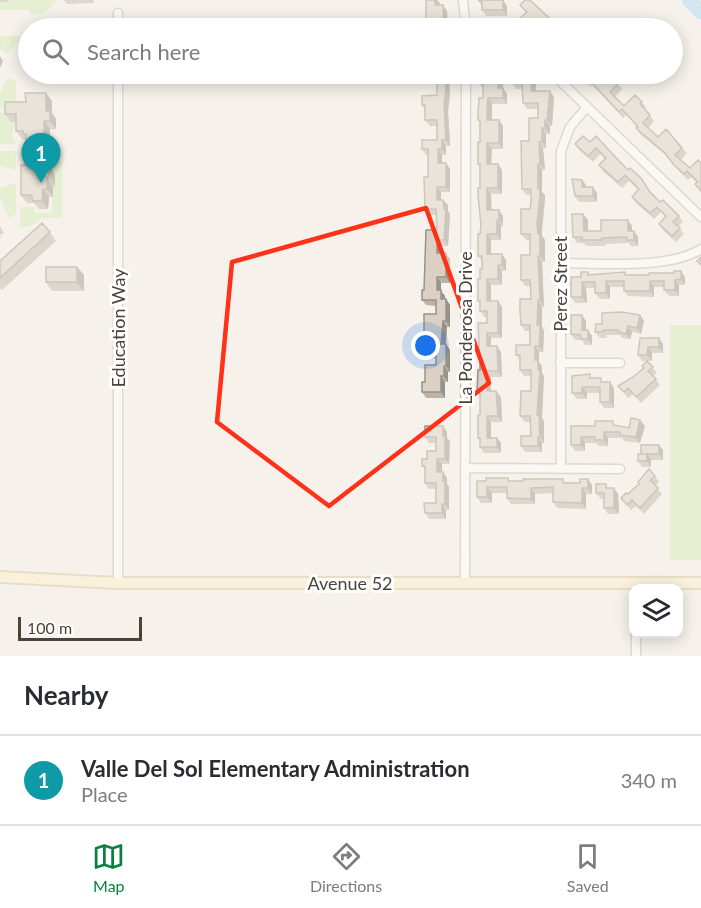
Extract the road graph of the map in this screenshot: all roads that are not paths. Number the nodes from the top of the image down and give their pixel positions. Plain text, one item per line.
1 (463, 0) edge
2 (118, 13) dead end
3 (118, 18) edge
4 (465, 18) edge
5 (118, 84) edge
6 (466, 84) edge
7 (563, 84) edge
8 (587, 107) junction
9 (701, 217) edge
10 (701, 249) edge
11 (560, 263) junction
12 (560, 363) junction
13 (620, 363) dead end
14 (465, 468) junction
15 (561, 469) junction
16 (620, 469) dead end
17 (0, 577) edge
18 (118, 583) junction
19 (465, 583) junction
20 (701, 583) edge
21 (679, 584) edge
22 (629, 586) edge
23 (636, 638) edge
24 (636, 656) edge

1 - 4 street
2 - 3 street
5 - 18 street, Education Way
6 - 14 street, La Ponderosa Drive
7 - 8 street
8 - 9 street
8 - 11 street, Perez Street
10 - 11 street
11 - 12 street, Perez Street
12 - 13 street
12 - 15 street, Perez Street
14 - 15 street
14 - 19 street, La Ponderosa Drive
15 - 16 street
17 - 18 main road, Avenue 52
18 - 19 main road, Avenue 52
19 - 22 main road, Avenue 52
20 - 21 main road, Avenue 52
23 - 24 street

